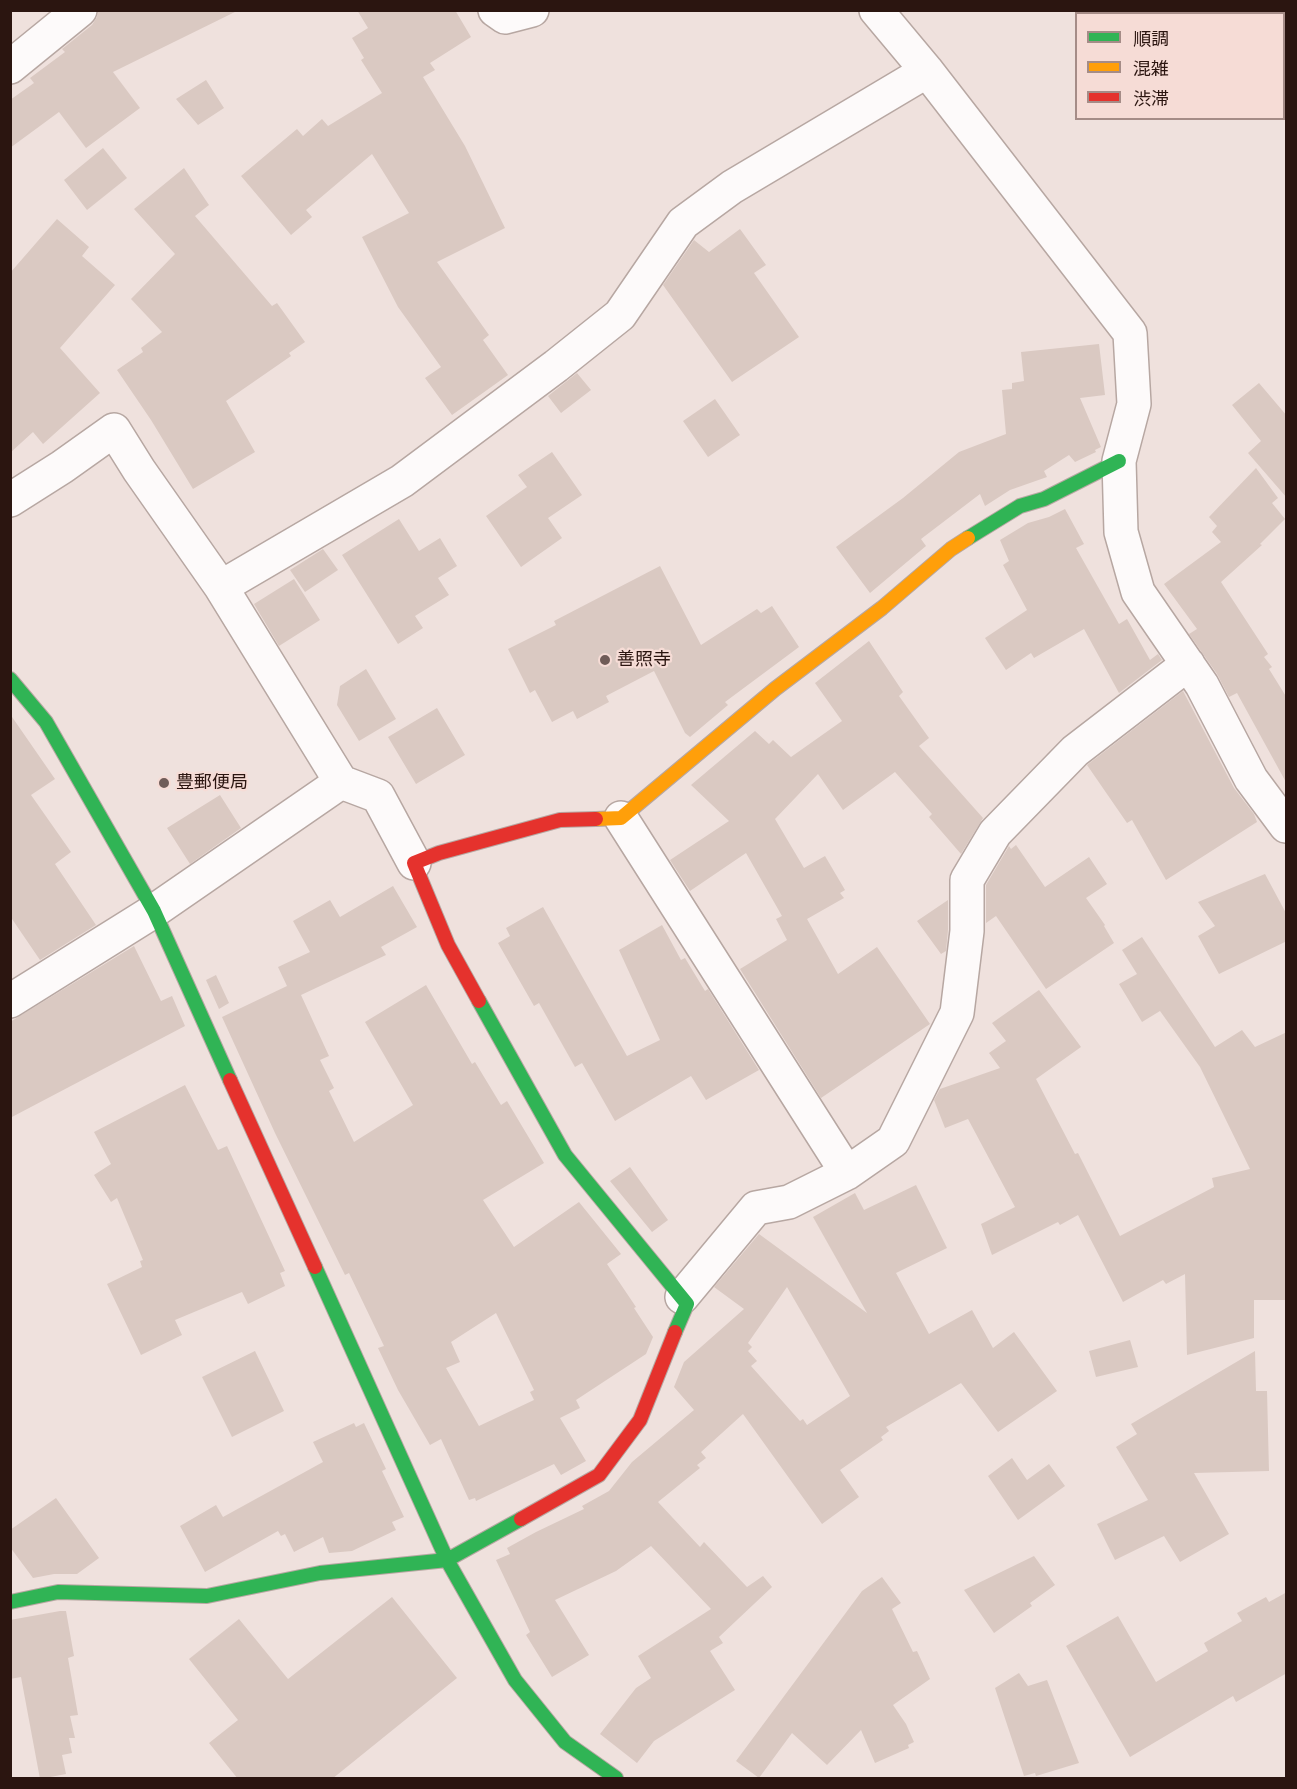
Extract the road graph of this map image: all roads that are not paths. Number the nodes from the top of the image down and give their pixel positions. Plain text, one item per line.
1 (80, 10) edge
2 (495, 10) edge
3 (532, 10) edge
4 (876, 10) edge
5 (10, 67) edge
6 (927, 70) junction
7 (1119, 461) junction
8 (10, 500) edge
9 (221, 587) junction
10 (1188, 664) junction
11 (10, 679) edge
12 (341, 782) junction
13 (621, 818) junction
14 (1287, 826) edge
15 (414, 863) junction
16 (154, 911) junction
17 (10, 1001) edge
18 (847, 1173) junction
19 (682, 1297) junction
20 (447, 1560) junction
21 (10, 1602) edge
22 (616, 1779) edge

1 - 5 street
2 - 3 street
4 - 6 street
6 - 7 street
6 - 9 street
7 - 10 street
7 - 13 street
8 - 9 street
9 - 12 street
10 - 14 street
10 - 18 street
11 - 16 street
12 - 15 street
12 - 16 street
13 - 15 street
13 - 18 street
15 - 19 street
16 - 17 street
16 - 20 street
18 - 19 street
19 - 20 street
20 - 21 street
20 - 22 street

